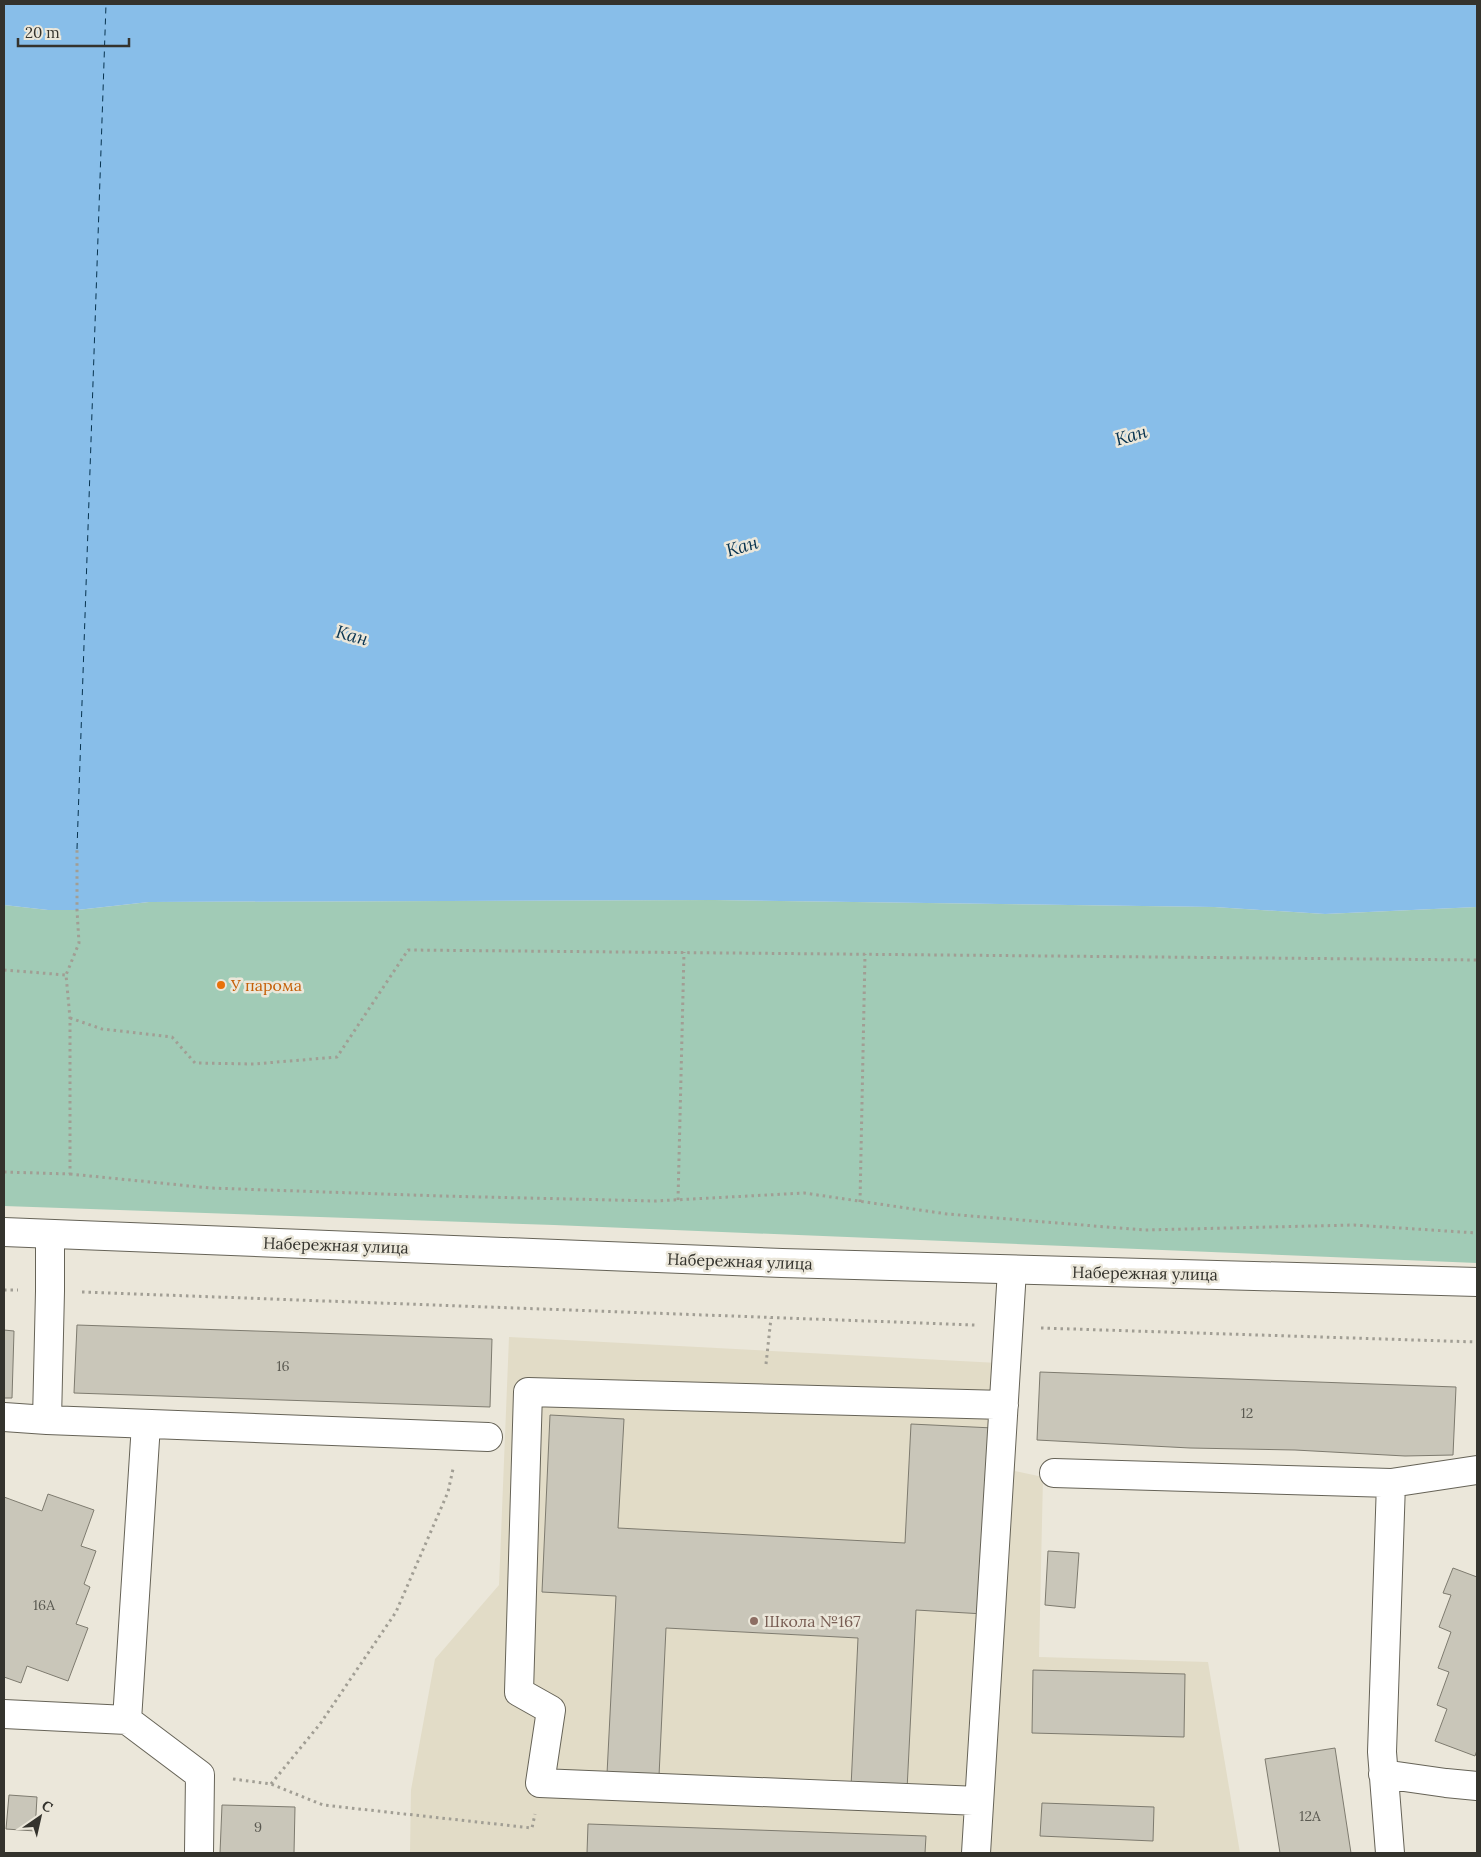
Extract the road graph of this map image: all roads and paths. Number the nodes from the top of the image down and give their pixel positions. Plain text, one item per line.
1 (77, 849) dead end
2 (684, 952) junction
3 (865, 954) junction
4 (1477, 960) edge
5 (4, 970) edge
6 (66, 975) junction
7 (70, 1018) junction
8 (4, 1172) edge
9 (70, 1174) junction
10 (678, 1200) junction
11 (860, 1202) junction
12 (4, 1232) edge
13 (1477, 1233) edge
14 (50, 1234) junction
15 (1012, 1270) junction
16 (1477, 1282) edge
17 (4, 1290) edge
18 (50, 1291) junction
19 (771, 1318) junction
20 (1009, 1327) junction
21 (1477, 1342) edge
22 (762, 1398) junction
23 (1004, 1405) junction
24 (4, 1417) edge
25 (47, 1420) junction
26 (146, 1424) junction
27 (460, 1436) junction
28 (488, 1437) dead end
29 (1477, 1470) edge
30 (1054, 1473) dead end
31 (1391, 1483) junction
32 (4, 1714) edge
33 (127, 1720) junction
34 (1383, 1774) junction
35 (200, 1775) junction
36 (540, 1783) junction
37 (271, 1784) junction
38 (1477, 1786) edge
39 (979, 1801) junction
40 (199, 1853) edge
41 (976, 1853) edge
42 (1390, 1853) edge

1 - 6 path
2 - 3 path
2 - 7 path
2 - 10 path
3 - 4 path
3 - 11 path
5 - 6 path
6 - 7 path
7 - 9 path
8 - 9 path
9 - 10 path
10 - 11 path
11 - 13 path
12 - 14 main road, Набережная улица
14 - 15 main road, Набережная улица
14 - 18 main road
15 - 16 main road, Набережная улица
15 - 20 main road
17 - 18 path
18 - 19 path
18 - 25 main road
19 - 20 path
19 - 22 path
20 - 21 path
20 - 23 main road
22 - 23 main road
22 - 36 main road
23 - 39 main road
24 - 25 main road
25 - 26 main road
26 - 27 main road
26 - 33 main road
27 - 28 main road
27 - 37 path
29 - 31 main road
30 - 31 main road
31 - 34 main road
32 - 33 main road
33 - 35 main road
34 - 38 main road
34 - 42 main road
35 - 37 path
35 - 40 main road
36 - 37 path
36 - 39 main road
39 - 41 main road

